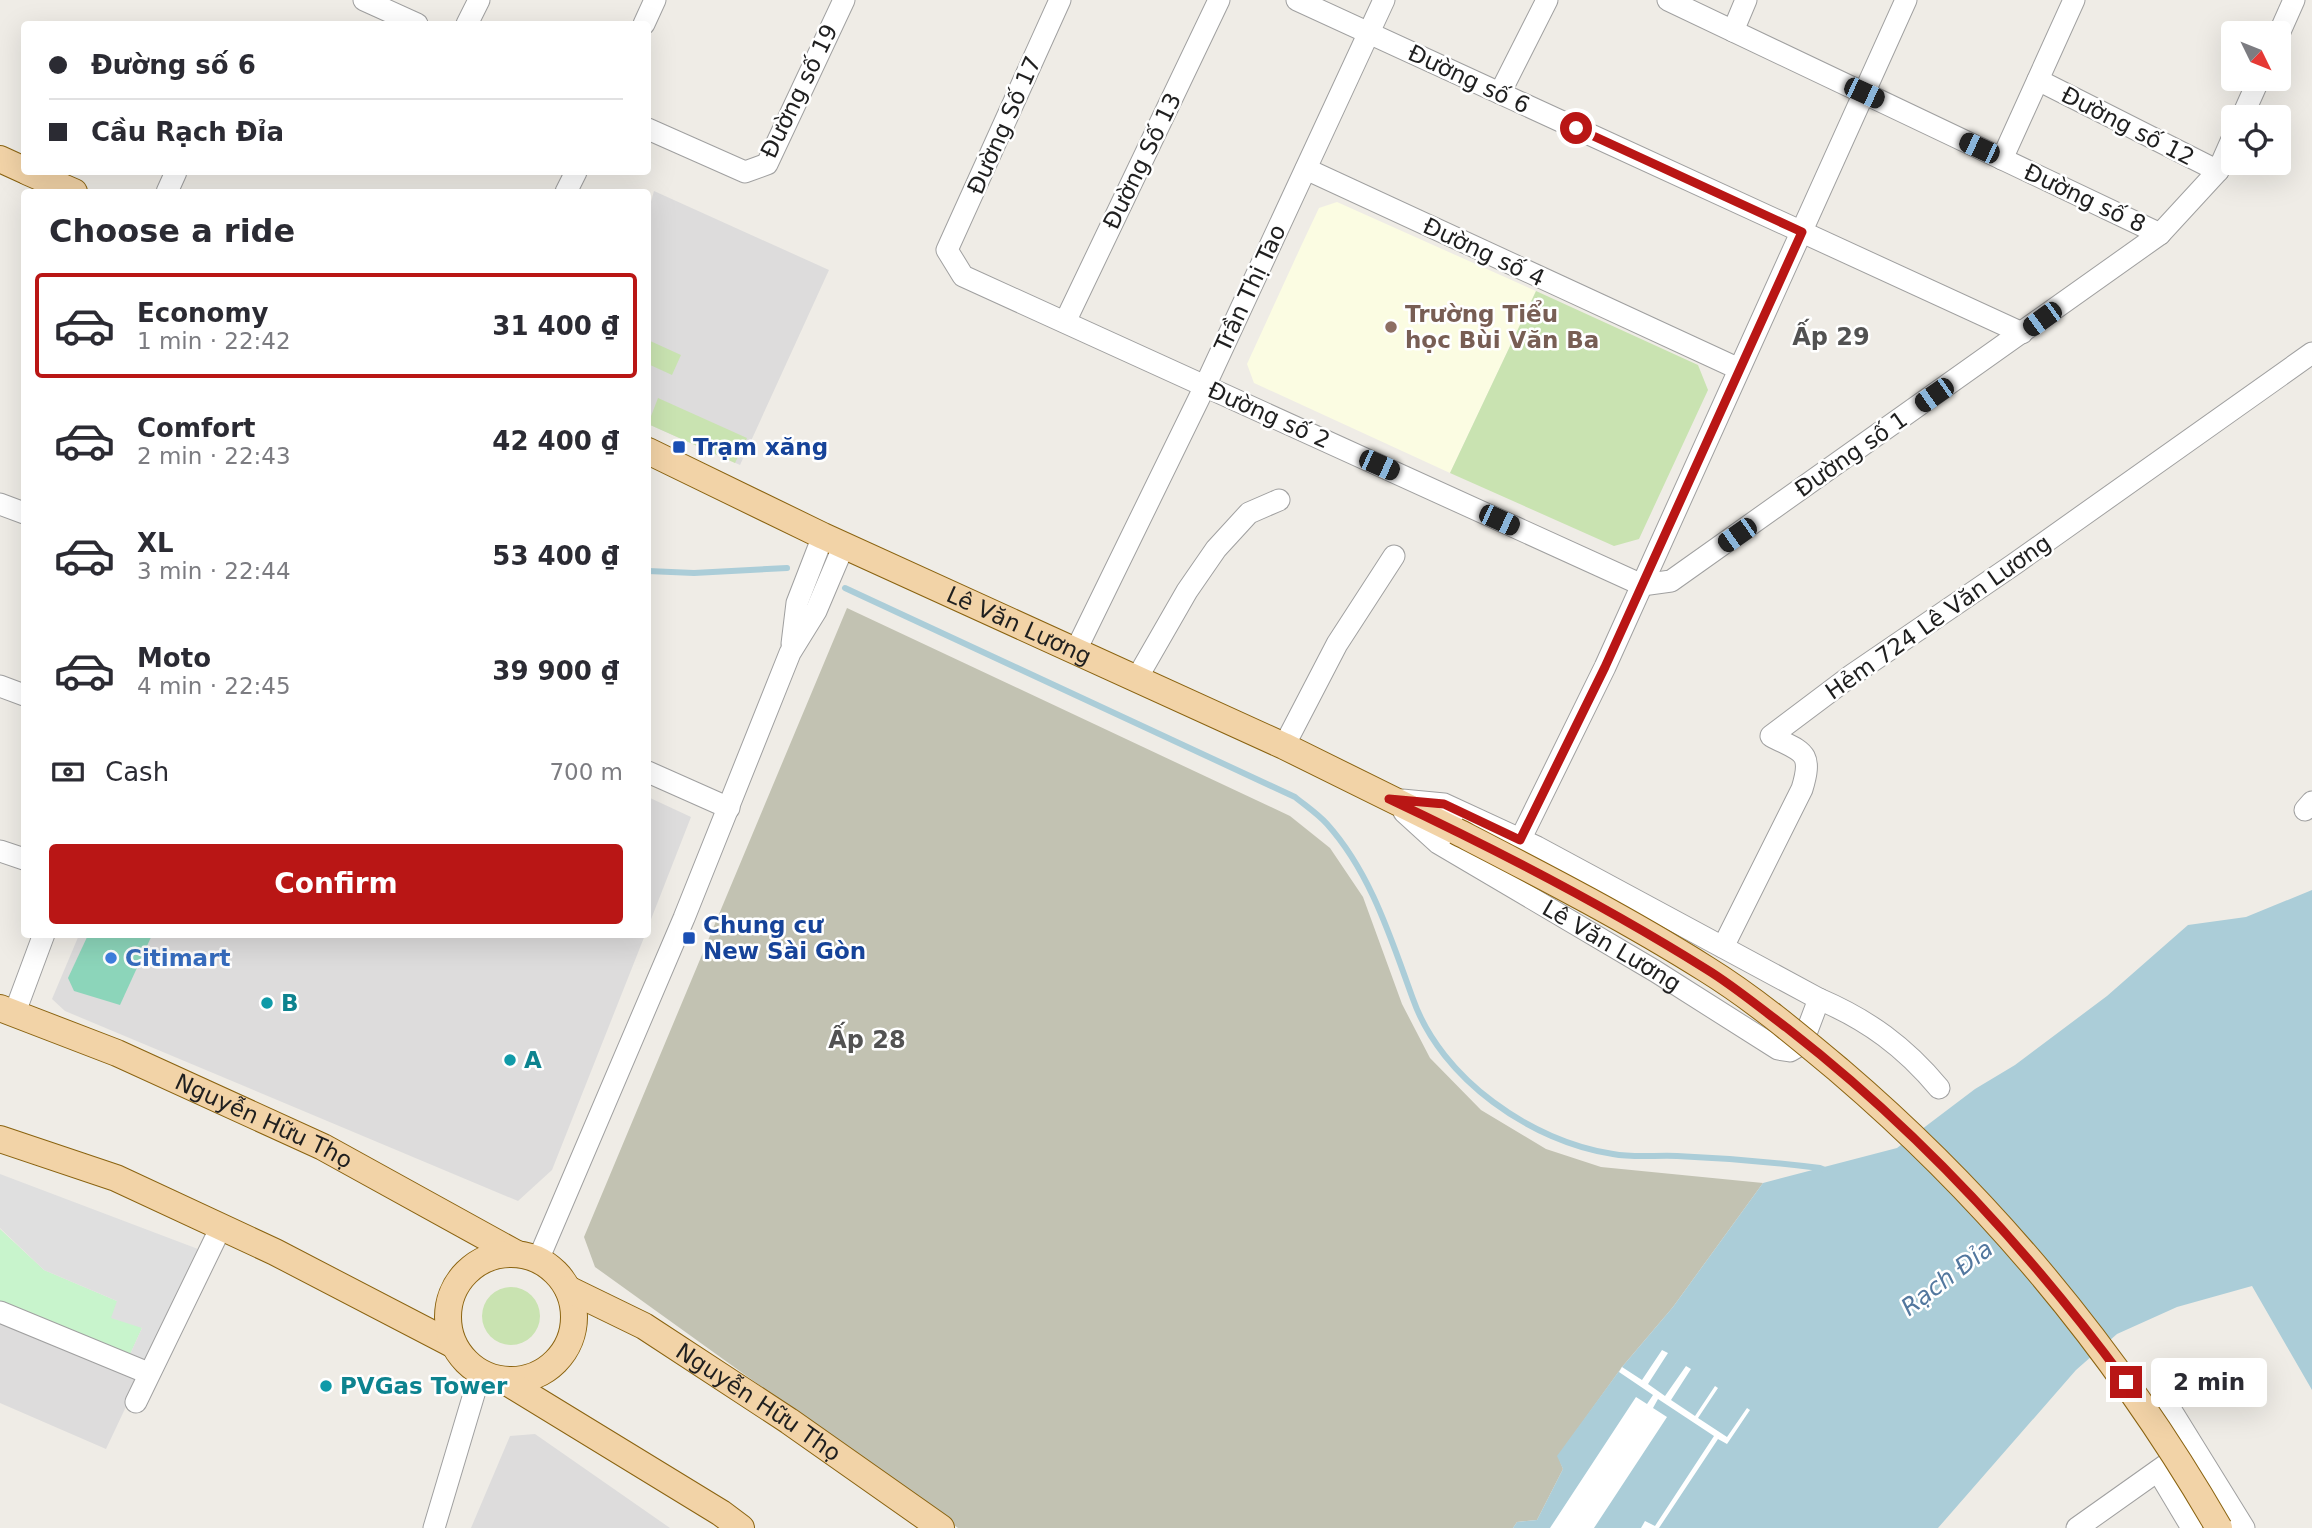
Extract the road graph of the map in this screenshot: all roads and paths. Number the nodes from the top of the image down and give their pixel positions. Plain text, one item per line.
1 (364, 0) edge
2 (479, 0) edge
3 (655, 0) edge
4 (844, 0) edge
5 (1060, 0) edge
6 (1219, 0) edge
7 (1297, 0) edge
8 (1384, 0) edge
9 (1546, 0) edge
10 (1668, 0) edge
11 (1746, 0) edge
12 (1906, 0) edge
13 (2074, 0) edge
14 (2300, 5) edge
15 (410, 21) edge
16 (468, 21) edge
17 (645, 21) edge
18 (2289, 21) edge
19 (1733, 31) junction
20 (1368, 33) junction
21 (2038, 80) junction
22 (1500, 93) junction
23 (1864, 93) junction
24 (651, 130) edge
25 (0, 159) edge
26 (2002, 159) junction
27 (2221, 164) edge
28 (21, 168) edge
29 (1306, 169) junction
30 (2218, 171) junction
31 (36, 175) edge
32 (68, 189) edge
33 (1802, 232) junction
34 (2160, 234) junction
35 (947, 250) joint
36 (1065, 322) junction
37 (2022, 333) junction
38 (2312, 353) edge
39 (1740, 369) junction
40 (1205, 386) junction
41 (651, 452) edge
42 (1279, 500) dead end
43 (0, 504) edge
44 (21, 512) edge
45 (834, 540) junction
46 (1394, 556) dead end
47 (1642, 585) junction
48 (1076, 650) junction
49 (1137, 678) junction
50 (0, 686) edge
51 (21, 694) edge
52 (1284, 746) junction
53 (651, 773) edge
54 (1389, 799) junction
55 (729, 808) junction
56 (1520, 840) junction
57 (0, 851) edge
58 (21, 858) edge
59 (42, 938) edge
60 (1723, 947) junction
61 (1819, 999) junction
62 (8, 1010) edge
63 (1939, 1088) dead end
64 (0, 1139) edge
65 (221, 1227) junction
66 (527, 1257) junction
67 (568, 1289) junction
68 (0, 1312) edge
69 (452, 1344) junction
70 (148, 1373) junction
71 (480, 1374) junction
72 (505, 1381) junction
73 (136, 1402) dead end
74 (2165, 1402) dead end
75 (2194, 1444) junction
76 (2158, 1471) junction
77 (435, 1527) edge
78 (741, 1528) edge
79 (941, 1528) edge
80 (2077, 1528) edge
81 (2192, 1528) edge
82 (2219, 1528) edge
83 (2244, 1528) edge

1 - 15 street
2 - 16 street
3 - 17 street
4 - 24 street, Đường số 19
5 - 35 street, Đường Số 17
6 - 36 street, Đường Số 13
7 - 20 street, Đường số 6
8 - 20 street, Trần Thị Tao
9 - 22 street
10 - 19 street, Đường số 8
11 - 19 street
12 - 23 street
13 - 21 street
14 - 18 street
19 - 23 street, Đường số 8
20 - 22 street, Đường số 6
20 - 29 street, Trần Thị Tao
21 - 26 street
21 - 30 street, Đường số 12
22 - 33 street, Đường số 6
23 - 26 street, Đường số 8
23 - 33 street
25 - 28 main road
26 - 34 street, Đường số 8
27 - 30 street, Đường số 1
29 - 39 street, Đường số 4
29 - 40 street, Trần Thị Tao
30 - 34 street, Đường số 1
31 - 32 main road
33 - 37 street, Đường số 6
33 - 39 street
34 - 37 street, Đường số 1
35 - 36 street, Đường số 2
36 - 40 street, Đường số 2
37 - 47 street, Đường số 1
38 - 60 street, Hẻm 724 Lê Văn Lương
39 - 47 street
40 - 47 street, Đường số 2
40 - 48 street, Trần Thị Tao
41 - 45 main road, Lê Văn Lương
42 - 49 street
43 - 44 street
45 - 48 main road, Lê Văn Lương
45 - 55 street
46 - 52 street
47 - 56 street
48 - 49 main road, Lê Văn Lương
49 - 52 main road, Lê Văn Lương
50 - 51 street
52 - 54 main road, Lê Văn Lương
53 - 55 street
54 - 56 street, Lê Văn Lương
54 - 61 street, Lê Văn Lương
54 - 82 main road, Lê Văn Lương, bridge
55 - 66 street
56 - 60 street, Lê Văn Lương
57 - 58 street
59 - 62 street
60 - 61 street, Lê Văn Lương
61 - 63 street, Lê Văn Lương
62 - 66 main road, Nguyễn Hữu Thọ
64 - 65 main road
65 - 69 main road
65 - 70 street
66 - 67 main road
66 - 69 main road
67 - 72 main road
67 - 79 main road, Nguyễn Hữu Thọ
68 - 70 street
69 - 71 main road
70 - 73 street
71 - 72 main road
71 - 77 street
72 - 78 main road
74 - 75 street
75 - 76 street
75 - 83 street
76 - 80 street
76 - 81 street

